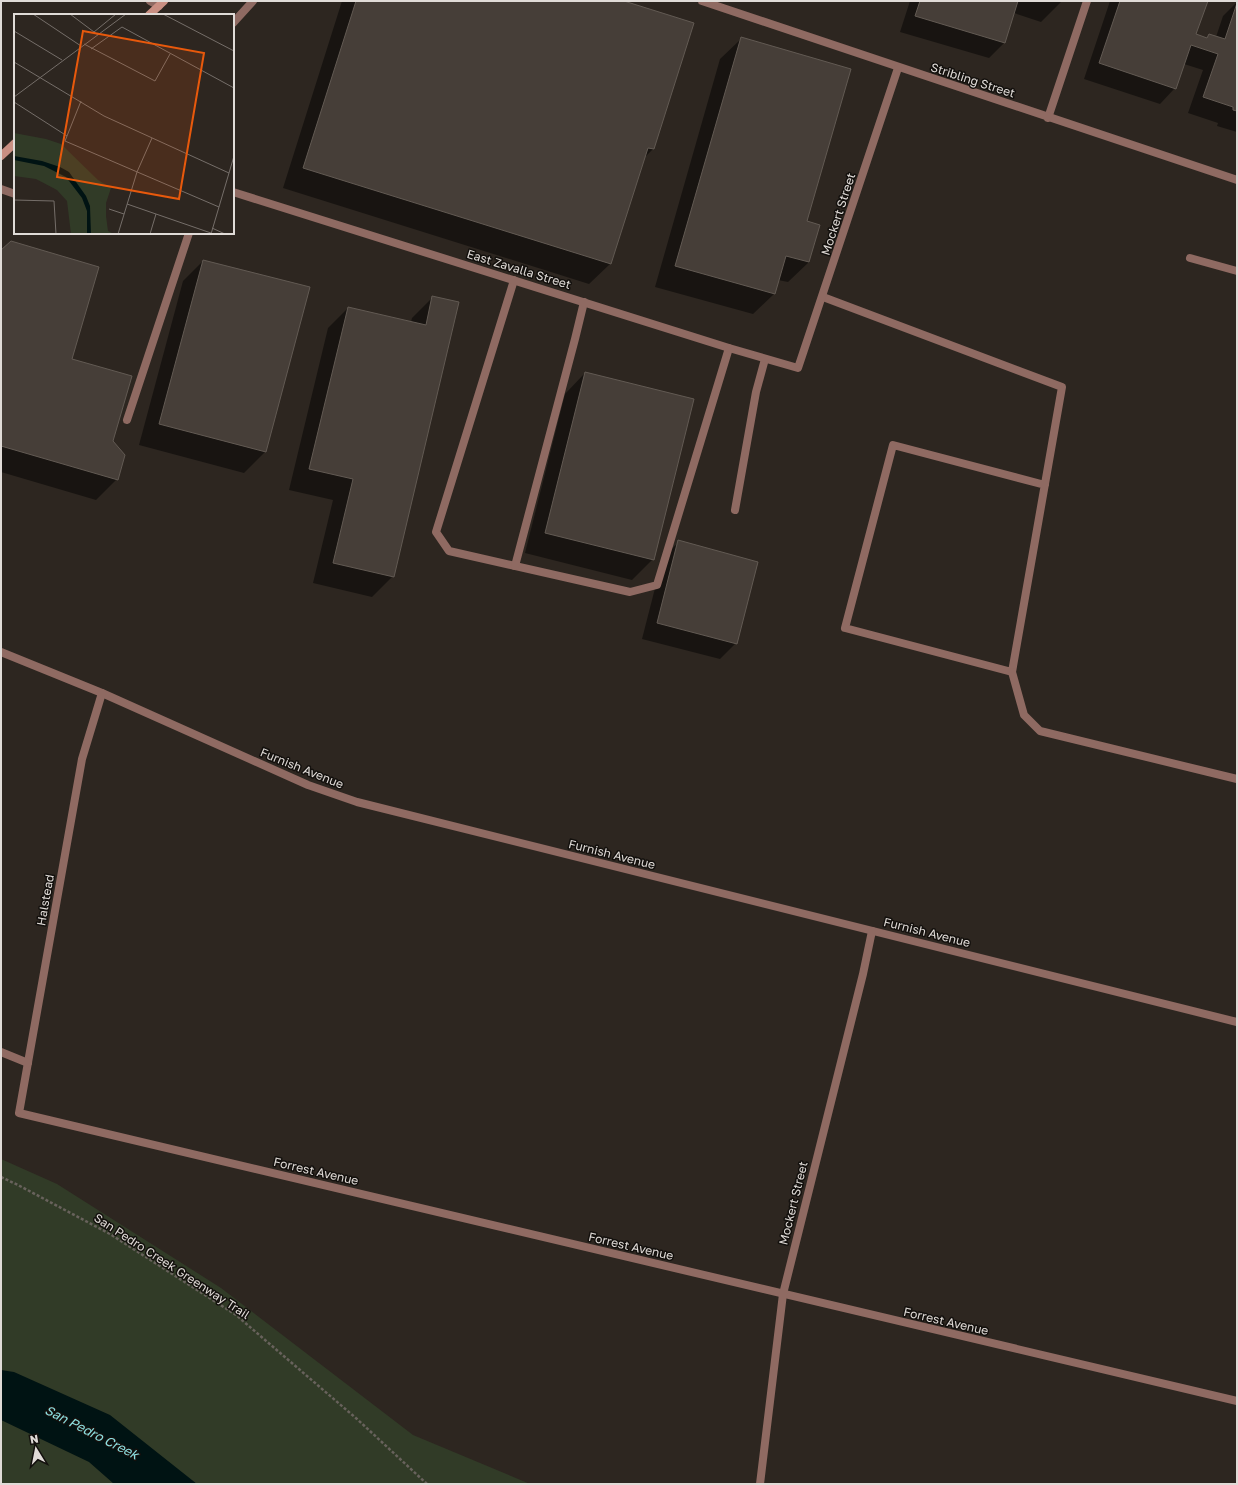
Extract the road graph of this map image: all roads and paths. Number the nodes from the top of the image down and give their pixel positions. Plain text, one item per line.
1 (150, 1) edge
2 (253, 1) edge
3 (702, 1) edge
4 (1087, 1) edge
5 (161, 3) edge
6 (150, 14) edge
7 (234, 22) edge
8 (898, 68) junction
9 (1048, 118) junction
10 (14, 144) edge
11 (2, 153) edge
12 (1237, 180) edge
13 (1, 189) edge
14 (234, 192) edge
15 (14, 194) edge
16 (189, 234) edge
17 (1190, 258) dead end
18 (1237, 271) edge
19 (514, 280) junction
20 (823, 297) junction
21 (584, 302) junction
22 (728, 348) junction
23 (765, 359) junction
24 (798, 368) joint
25 (127, 420) dead end
26 (1045, 485) junction
27 (736, 510) dead end
28 (515, 566) junction
29 (1, 652) edge
30 (1012, 672) junction
31 (102, 693) junction
32 (1237, 779) edge
33 (872, 931) junction
34 (1237, 1022) edge
35 (1, 1052) edge
36 (28, 1063) junction
37 (19, 1114) joint
38 (1, 1177) edge
39 (782, 1294) junction
40 (1237, 1401) edge
41 (427, 1484) edge
42 (760, 1484) edge

1 - 5 street
2 - 7 street
3 - 8 street, Stribling Street
4 - 9 street
5 - 6 main road
8 - 9 street, Stribling Street
8 - 20 street, Mockert Street
9 - 12 street, Stribling Street
10 - 11 main road
13 - 15 street
14 - 19 street, East Zavalla Street
16 - 25 street
17 - 18 street
19 - 21 street, East Zavalla Street
19 - 28 street
20 - 24 street, Mockert Street
20 - 26 street
21 - 22 street, East Zavalla Street
21 - 28 street
22 - 23 street, East Zavalla Street
22 - 28 street
23 - 24 street, East Zavalla Street
23 - 27 street
26 - 30 street
26 - 30 street
29 - 31 street, Furnish Avenue
30 - 32 street
31 - 33 street, Furnish Avenue
31 - 36 street, Halstead
33 - 34 street, Furnish Avenue
33 - 39 street, Mockert Street
35 - 36 street
36 - 37 street, Halstead
37 - 39 street, Forrest Avenue
38 - 41 path, San Pedro Creek Greenway Trail
39 - 40 street, Forrest Avenue
39 - 42 street, Mockert Street

